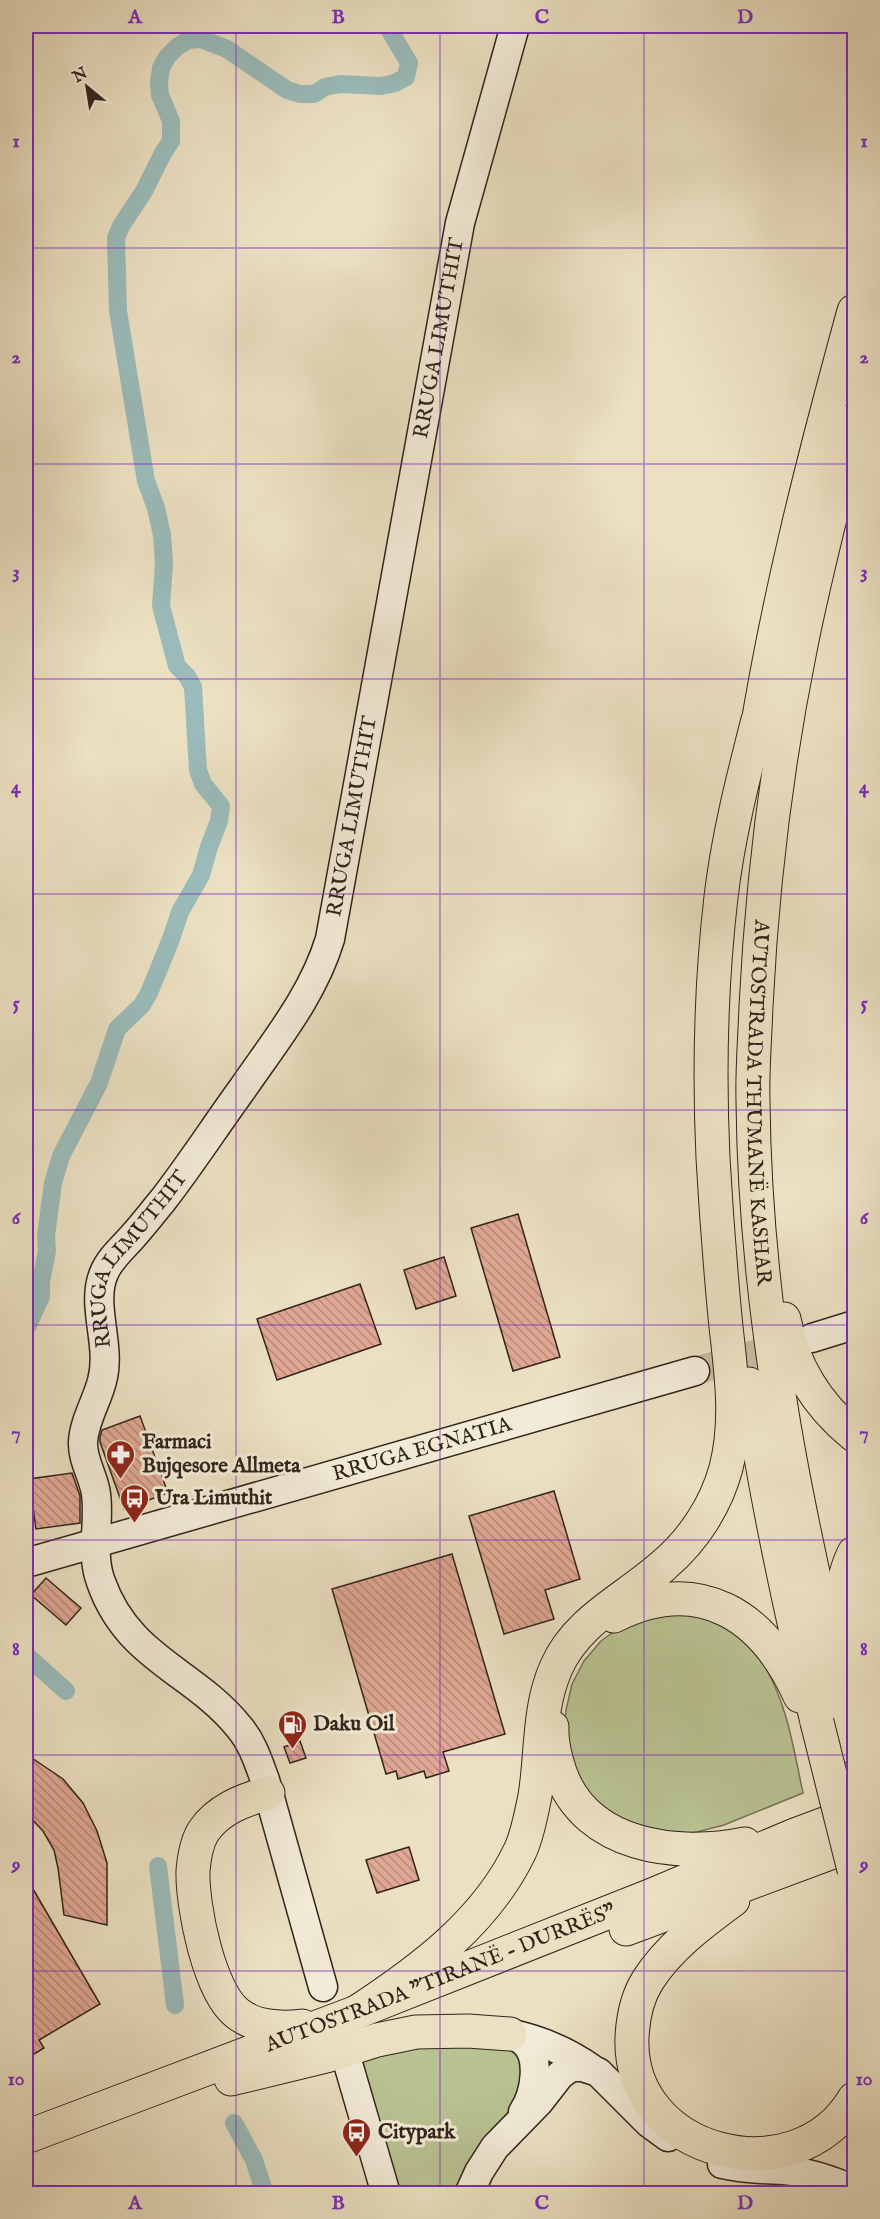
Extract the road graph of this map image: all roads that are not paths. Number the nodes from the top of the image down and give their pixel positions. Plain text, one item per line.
1 (515, 26) edge
2 (855, 311) edge
3 (855, 420) edge
4 (855, 478) edge
5 (742, 989) junction
6 (740, 1044) junction
7 (855, 1325) edge
8 (812, 1338) tunnel mouth
9 (695, 1371) tunnel mouth
10 (855, 1435) edge
11 (95, 1544) junction
12 (855, 1553) edge
13 (26, 1563) edge
14 (832, 1717) edge
15 (855, 1748) edge
16 (268, 1794) junction
17 (848, 1823) edge
18 (795, 1835) junction
19 (855, 1870) edge
20 (762, 1878) junction
21 (855, 1886) edge
22 (324, 1987) dead end
23 (357, 2012) junction
24 (324, 2023) junction
25 (510, 2034) junction
26 (349, 2067) dead end
27 (598, 2073) junction
28 (231, 2079) junction
29 (855, 2099) edge
30 (511, 2128) junction
31 (26, 2137) edge
32 (26, 2160) edge
33 (855, 2190) edge
34 (386, 2193) edge
35 (469, 2193) edge

1 - 11 main road, RRUGA LIMUTHIT
2 - 5 highway, AUTOSTRADA THUMANË KASHAR
3 - 5 highway, AUTOSTRADA THUMANË KASHAR
4 - 5 highway
5 - 6 highway, AUTOSTRADA THUMANË KASHAR
5 - 6 highway
6 - 10 highway
6 - 14 highway, AUTOSTRADA THUMANË KASHAR
6 - 23 highway
7 - 8 main road
9 - 11 main road, RRUGA EGNATIA
11 - 13 main road, RRUGA EGNATIA
11 - 16 main road
12 - 14 highway
14 - 15 highway, AUTOSTRADA THUMANË KASHAR
14 - 17 highway, AUTOSTRADA THUMANË KASHAR, bridge
14 - 18 highway
16 - 22 main road
16 - 24 highway
17 - 18 highway, AUTOSTRADA "TIRANË - DURRËS"
17 - 19 highway, AUTOSTRADA THUMANË KASHAR, bridge
17 - 20 highway, AUTOSTRADA "TIRANË - DURRËS"
17 - 21 highway, bridge
18 - 23 highway, AUTOSTRADA "TIRANË - DURRËS"
20 - 28 highway, AUTOSTRADA "TIRANË - DURRËS"
20 - 29 highway
23 - 24 highway, AUTOSTRADA "TIRANË - DURRËS"
24 - 31 highway, AUTOSTRADA "TIRANË - DURRËS"
25 - 27 main road
25 - 28 highway
25 - 30 main road
26 - 34 main road
27 - 30 main road
27 - 33 main road
28 - 32 highway, AUTOSTRADA "TIRANË - DURRËS"
30 - 35 main road

